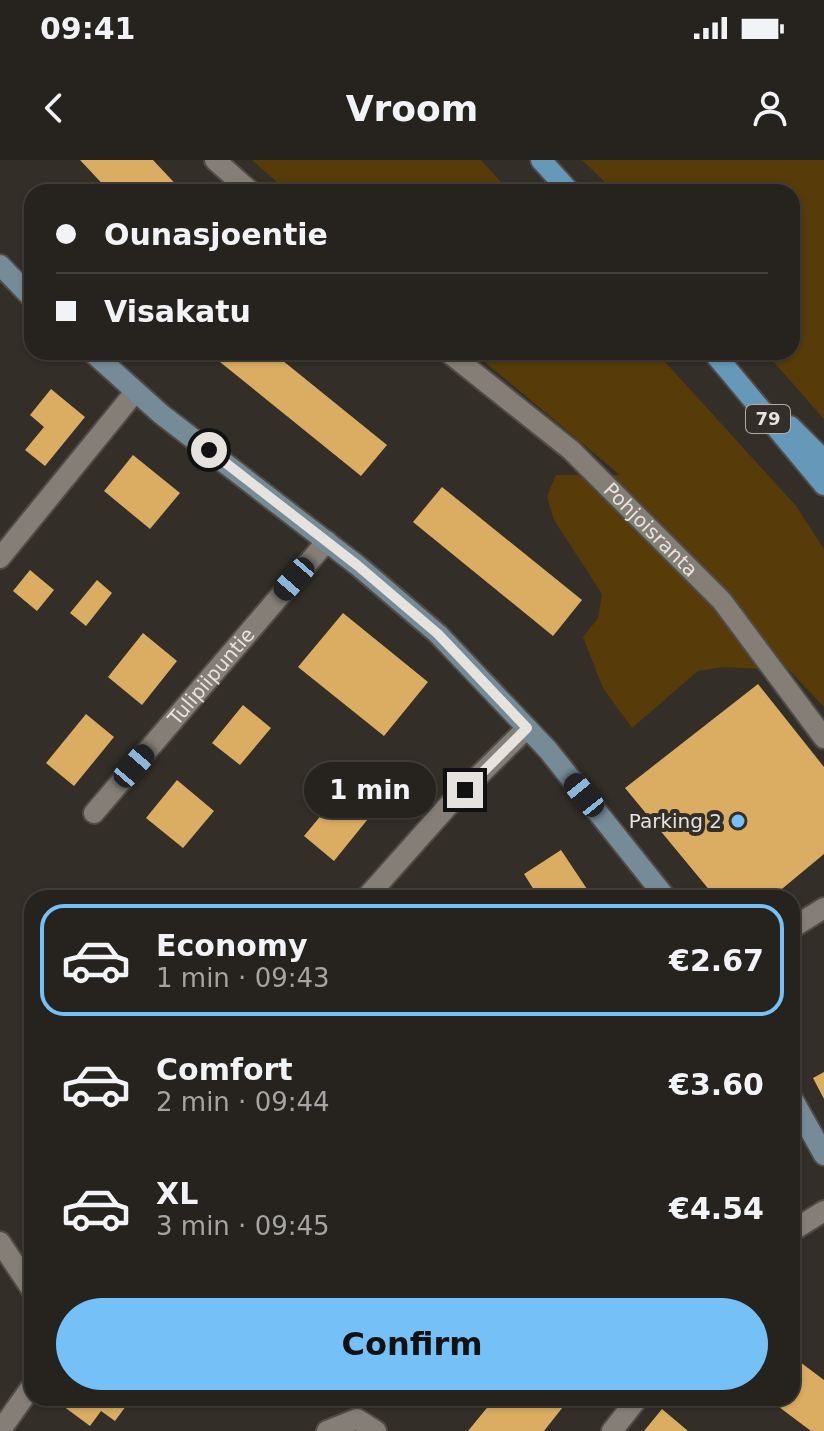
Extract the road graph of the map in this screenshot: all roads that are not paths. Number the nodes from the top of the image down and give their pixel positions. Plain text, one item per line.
1 (215, 160) edge
2 (541, 160) edge
3 (242, 184) edge
4 (563, 184) edge
5 (0, 265) edge
6 (24, 290) edge
7 (101, 360) edge
8 (458, 360) edge
9 (722, 360) edge
10 (723, 360) edge
11 (135, 392) junction
12 (824, 460) edge
13 (824, 485) edge
14 (327, 541) junction
15 (0, 558) edge
16 (527, 728) junction
17 (824, 738) edge
18 (94, 813) dead end
19 (373, 890) edge
20 (659, 890) edge
21 (824, 908) edge
22 (800, 923) edge
23 (800, 1112) edge
24 (824, 1155) edge
25 (824, 1211) edge
26 (800, 1226) edge
27 (0, 1242) edge
28 (24, 1278) edge
29 (24, 1397) edge
30 (632, 1406) edge
31 (0, 1431) edge
32 (327, 1431) edge
33 (376, 1431) edge
34 (612, 1431) edge

1 - 3 street
2 - 4 main road
5 - 6 street
7 - 11 street
8 - 17 street, Pohjoisranta
9 - 13 main road, 79
10 - 12 main road, 79
11 - 14 street
11 - 15 street
14 - 16 street
14 - 18 street, Tulipiipuntie
16 - 19 street
16 - 20 street
21 - 22 street
23 - 24 street
25 - 26 street
27 - 28 street
29 - 31 street
30 - 34 street
32 - 33 street

